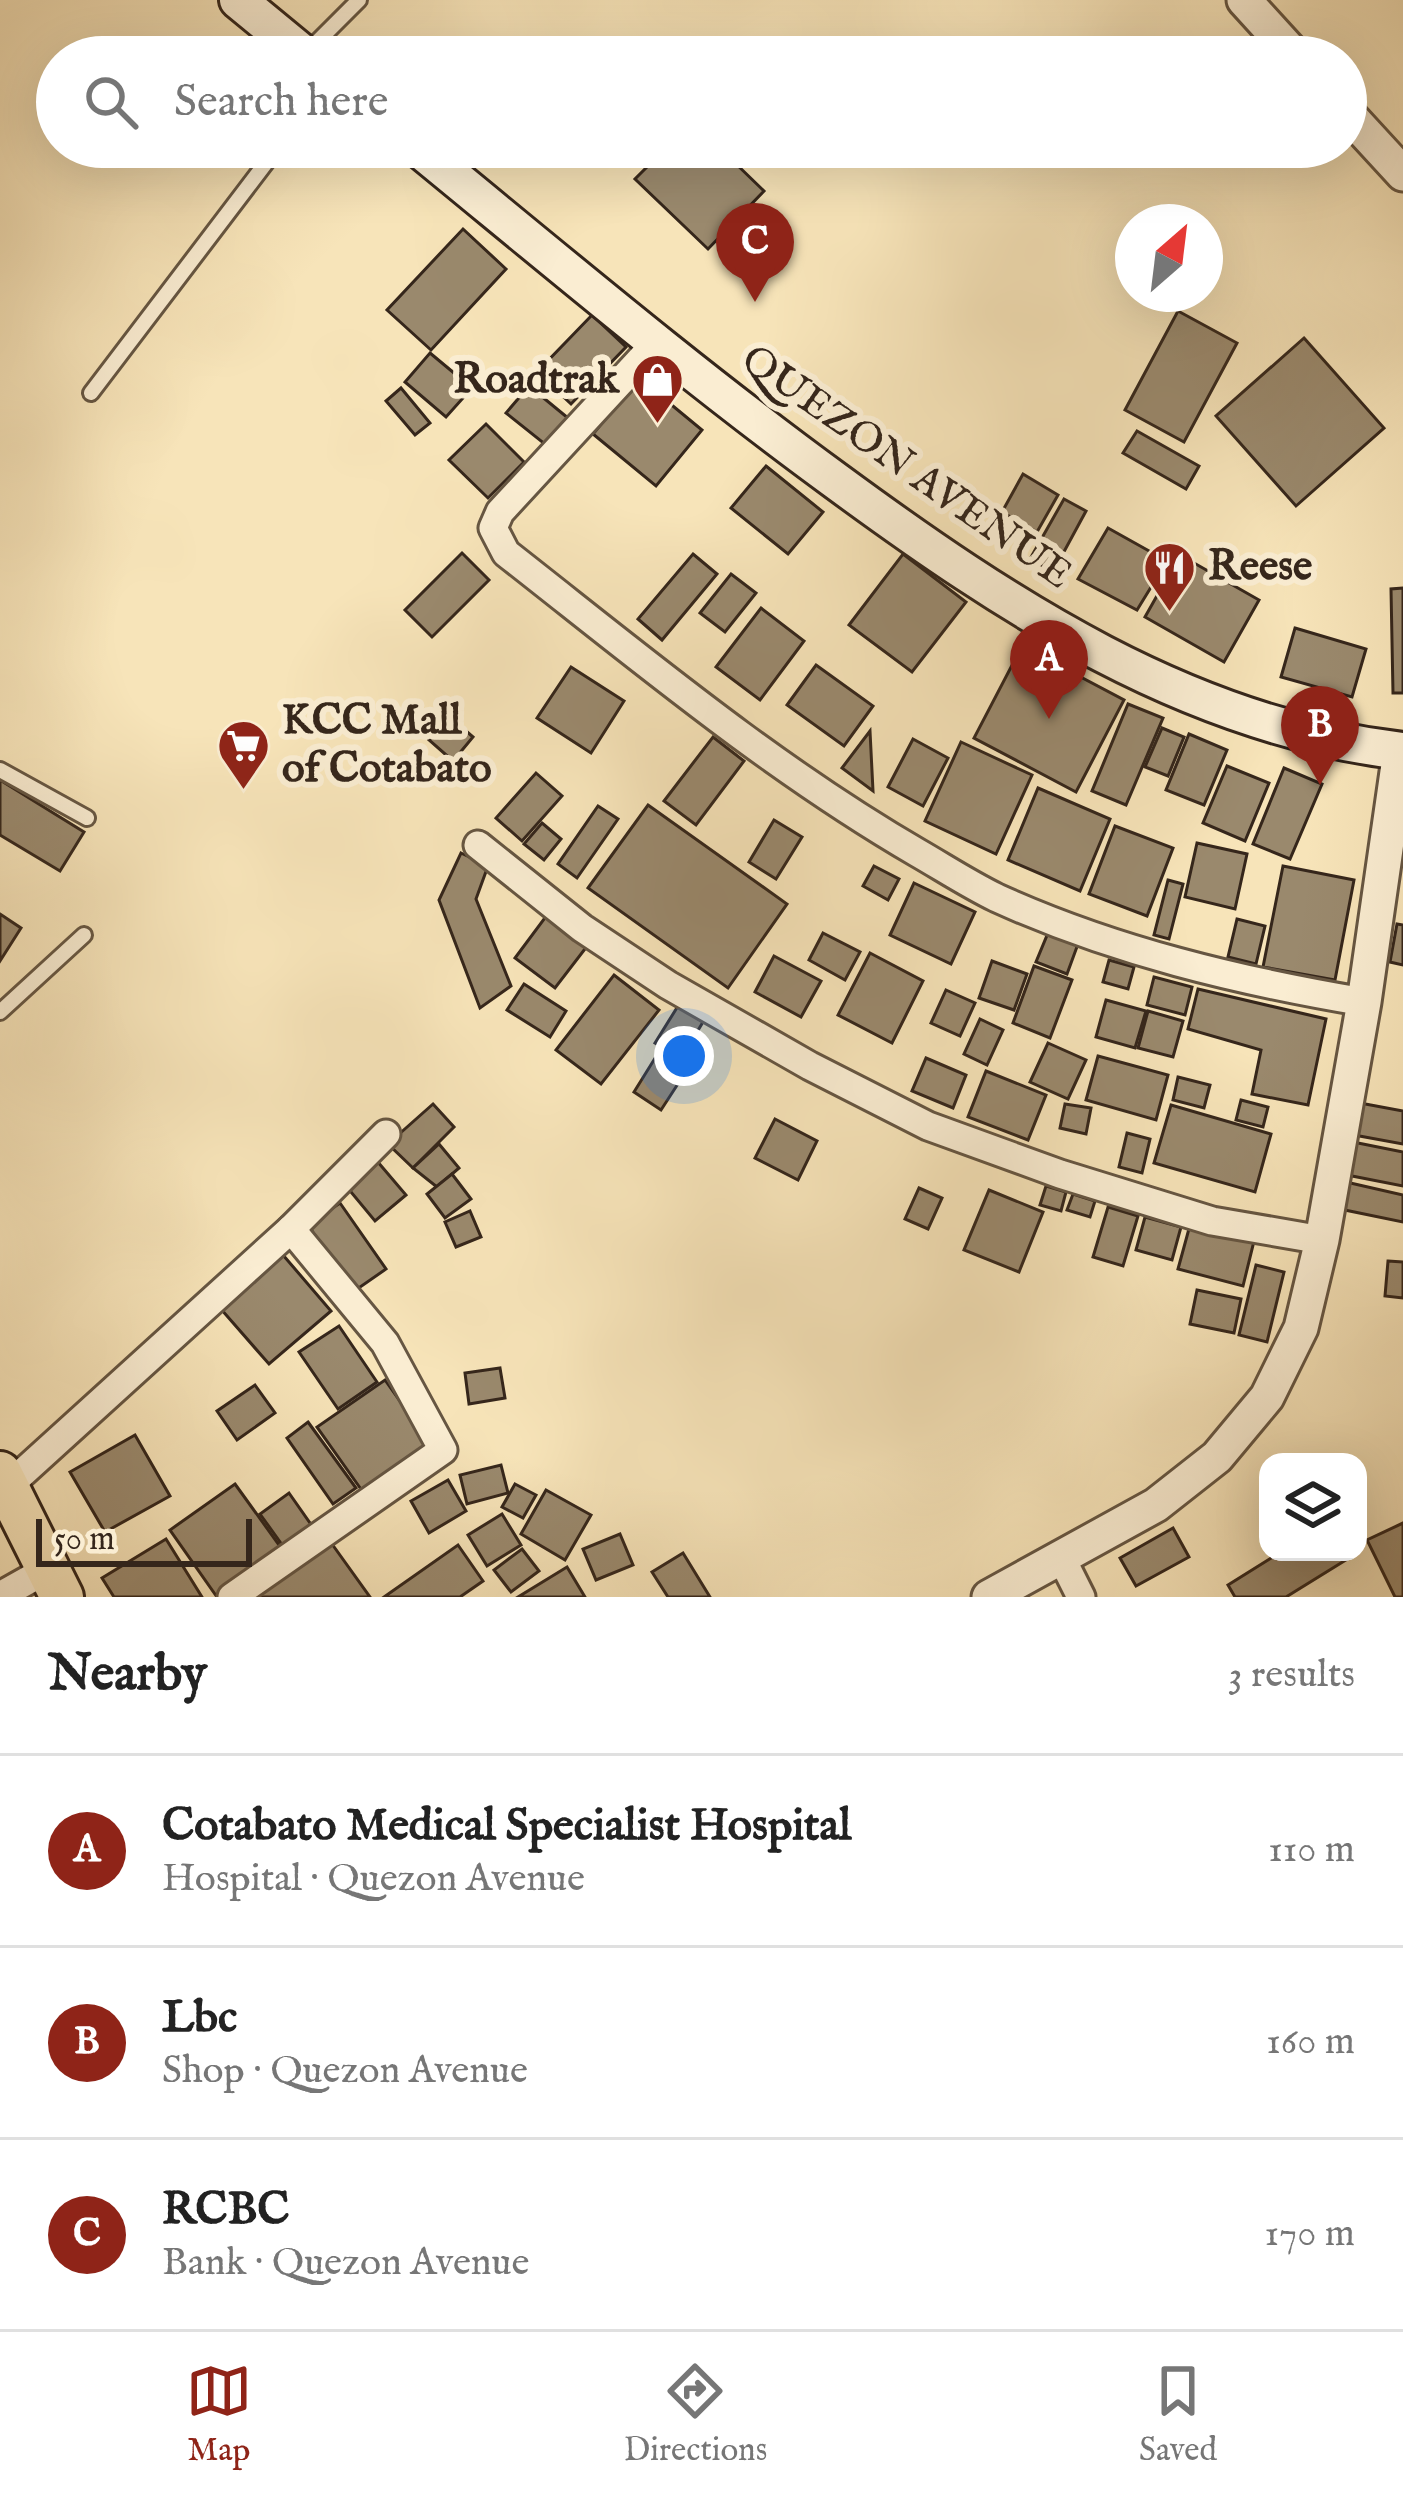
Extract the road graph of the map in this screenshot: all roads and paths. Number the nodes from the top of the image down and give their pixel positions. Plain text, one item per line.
1 (238, 0) edge
2 (358, 0) edge
3 (1244, 0) edge
4 (282, 36) edge
5 (325, 36) edge
6 (1277, 36) edge
7 (1367, 135) edge
8 (262, 168) edge
9 (443, 168) edge
10 (1403, 174) edge
11 (656, 343) junction
12 (91, 392) dead end
13 (1402, 751) edge
14 (0, 770) edge
15 (87, 818) dead end
16 (478, 844) dead end
17 (84, 935) dead end
18 (1364, 1002) junction
19 (0, 1012) edge
20 (386, 1134) dead end
21 (291, 1229) junction
22 (1322, 1240) junction
23 (4, 1480) edge
24 (1061, 1557) junction
25 (55, 1583) edge
26 (0, 1595) edge
27 (232, 1597) edge
28 (989, 1597) edge
29 (1082, 1597) edge

1 - 4 main road
2 - 5 lane
3 - 6 street
7 - 10 street
8 - 12 lane
9 - 11 main road, QUEZON AVENUE
11 - 13 main road, QUEZON AVENUE
11 - 18 street
13 - 18 street
14 - 15 lane
16 - 22 street
17 - 19 lane
18 - 22 street
20 - 21 street
21 - 23 street
21 - 27 street
22 - 24 street
23 - 25 main road
24 - 28 street
24 - 29 street
25 - 26 street

